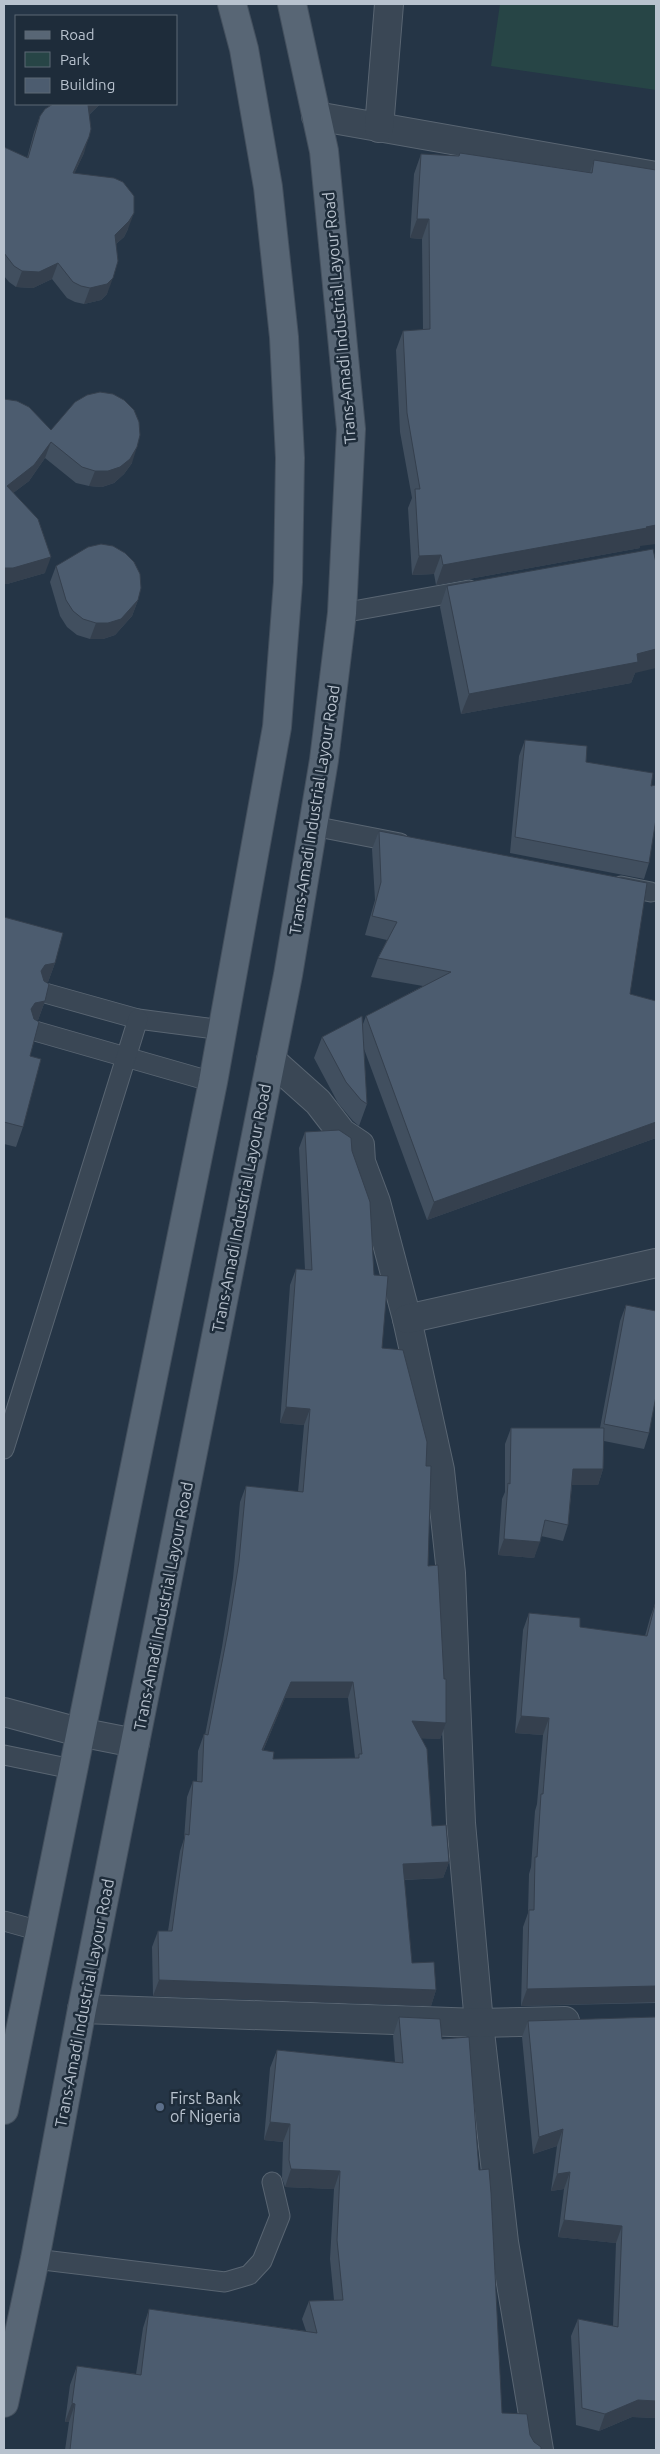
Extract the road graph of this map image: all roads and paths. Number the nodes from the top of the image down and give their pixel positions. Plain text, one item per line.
1 (232, 4) edge
2 (292, 4) edge
3 (389, 4) edge
4 (316, 116) junction
5 (379, 128) junction
6 (656, 176) edge
7 (489, 586) edge
8 (342, 613) junction
9 (313, 826) junction
10 (419, 846) edge
11 (603, 882) edge
12 (651, 892) dead end
13 (45, 993) edge
14 (138, 1019) junction
15 (223, 1030) junction
16 (35, 1031) edge
17 (127, 1056) junction
18 (270, 1060) junction
19 (213, 1082) junction
20 (656, 1263) edge
21 (408, 1319) junction
22 (4, 1448) edge
23 (4, 1712) edge
24 (79, 1732) junction
25 (135, 1743) junction
26 (4, 1754) edge
27 (72, 1769) junction
28 (4, 1921) edge
29 (40, 1931) junction
30 (82, 2009) junction
31 (589, 2020) edge
32 (479, 2024) junction
33 (4, 2110) edge
34 (272, 2182) dead end
35 (35, 2259) junction
36 (4, 2403) edge
37 (540, 2450) edge

1 - 15 main road
2 - 4 main road, Trans-Amadi Industrial Layour Road
3 - 5 street
4 - 5 street
4 - 8 main road, Trans-Amadi Industrial Layour Road
5 - 6 street
7 - 8 lane
8 - 9 main road, Trans-Amadi Industrial Layour Road
9 - 10 lane
9 - 18 main road, Trans-Amadi Industrial Layour Road
11 - 12 lane
13 - 14 lane
14 - 15 lane
14 - 17 lane
15 - 19 main road
16 - 17 lane
17 - 19 lane
17 - 22 lane
18 - 21 street
18 - 25 main road, Trans-Amadi Industrial Layour Road
19 - 24 main road
20 - 21 street
21 - 32 street
23 - 24 street
24 - 25 street
24 - 27 main road
25 - 30 main road, Trans-Amadi Industrial Layour Road
26 - 27 lane
27 - 29 main road
28 - 29 lane
29 - 33 main road
30 - 32 street
30 - 35 main road, Trans-Amadi Industrial Layour Road
31 - 32 street
32 - 37 street
34 - 35 lane
35 - 36 main road, Trans-Amadi Industrial Layour Road

